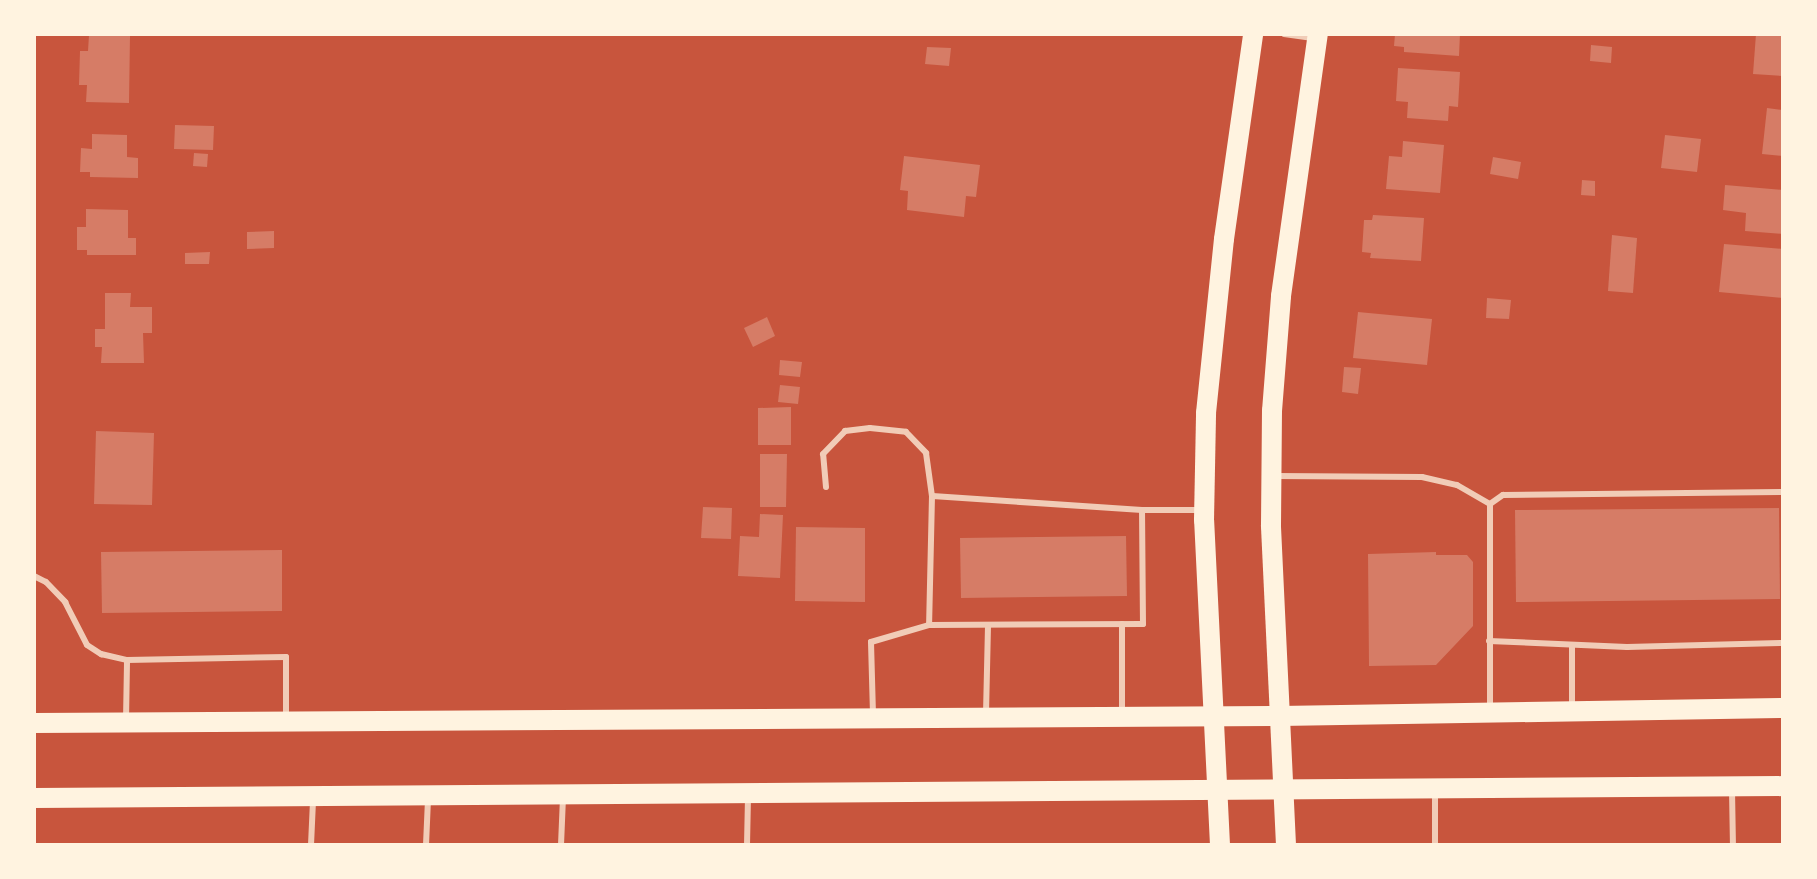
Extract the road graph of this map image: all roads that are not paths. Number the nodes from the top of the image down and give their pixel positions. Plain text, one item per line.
1 (1253, 34) edge
2 (1284, 34) edge
3 (1318, 36) edge
4 (1271, 476) junction
5 (826, 487) dead end
6 (1783, 492) edge
7 (932, 496) junction
8 (1490, 504) junction
9 (1142, 510) junction
10 (1204, 510) junction
11 (34, 576) edge
12 (1122, 624) junction
13 (929, 625) junction
14 (988, 625) junction
15 (1489, 641) junction
16 (1783, 643) edge
17 (1572, 645) junction
18 (127, 660) junction
19 (1783, 708) edge
20 (1572, 712) junction
21 (1490, 713) junction
22 (1213, 716) junction
23 (1280, 716) junction
24 (1122, 717) junction
25 (873, 718) junction
26 (986, 718) junction
27 (286, 722) junction
28 (34, 723) edge
29 (126, 723) junction
30 (1732, 786) junction
31 (1783, 786) edge
32 (1435, 789) junction
33 (1217, 791) junction
34 (1283, 791) junction
35 (748, 794) junction
36 (563, 795) junction
37 (428, 796) junction
38 (313, 797) junction
39 (34, 798) edge
40 (311, 845) edge
41 (426, 845) edge
42 (561, 845) edge
43 (747, 845) edge
44 (1220, 845) edge
45 (1286, 845) edge
46 (1435, 845) edge
47 (1733, 845) edge

1 - 10 main road
2 - 3 lane
3 - 4 main road
4 - 8 lane
4 - 23 main road
5 - 7 lane
6 - 8 lane
7 - 9 lane
7 - 13 lane
8 - 15 lane
9 - 10 lane
9 - 12 lane
10 - 22 main road
11 - 18 lane
12 - 14 lane
12 - 24 lane
13 - 14 lane
13 - 25 lane
14 - 26 lane
15 - 17 lane
15 - 21 lane
16 - 17 lane
17 - 20 lane
18 - 27 lane
18 - 29 lane
19 - 20 main road
20 - 21 main road
21 - 23 main road
22 - 23 main road
22 - 24 main road
22 - 33 main road
23 - 34 main road
24 - 26 main road
25 - 26 main road
25 - 27 main road
27 - 29 main road
28 - 29 main road
30 - 31 main road
30 - 32 main road
30 - 47 lane
32 - 34 main road
32 - 46 lane
33 - 34 main road
33 - 35 main road
33 - 44 main road
34 - 45 main road
35 - 36 main road
35 - 43 lane
36 - 37 main road
36 - 42 lane
37 - 38 main road
37 - 41 lane
38 - 39 main road
38 - 40 lane

